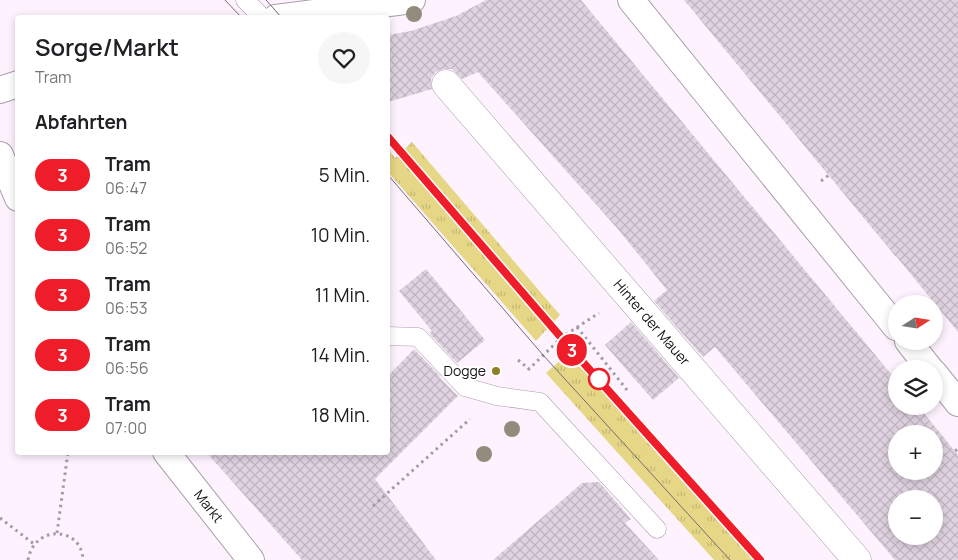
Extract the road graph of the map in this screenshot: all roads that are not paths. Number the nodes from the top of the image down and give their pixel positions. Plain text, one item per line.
1 (245, 0) edge
2 (412, 0) edge
3 (631, 0) edge
4 (260, 15) edge
5 (299, 15) edge
6 (446, 84) dead end
7 (15, 85) edge
8 (0, 90) edge
9 (0, 155) edge
10 (15, 191) edge
11 (888, 317) edge
12 (390, 336) edge
13 (915, 350) edge
14 (923, 360) edge
15 (943, 384) edge
16 (958, 403) edge
17 (168, 455) edge
18 (657, 529) dead end
19 (251, 560) edge
20 (857, 560) edge

1 - 4 lane
2 - 5 street
3 - 11 street
6 - 20 street, Hinter der Mauer
7 - 8 street
9 - 10 street
12 - 18 lane
13 - 14 street
15 - 16 street
17 - 19 street, Markt

